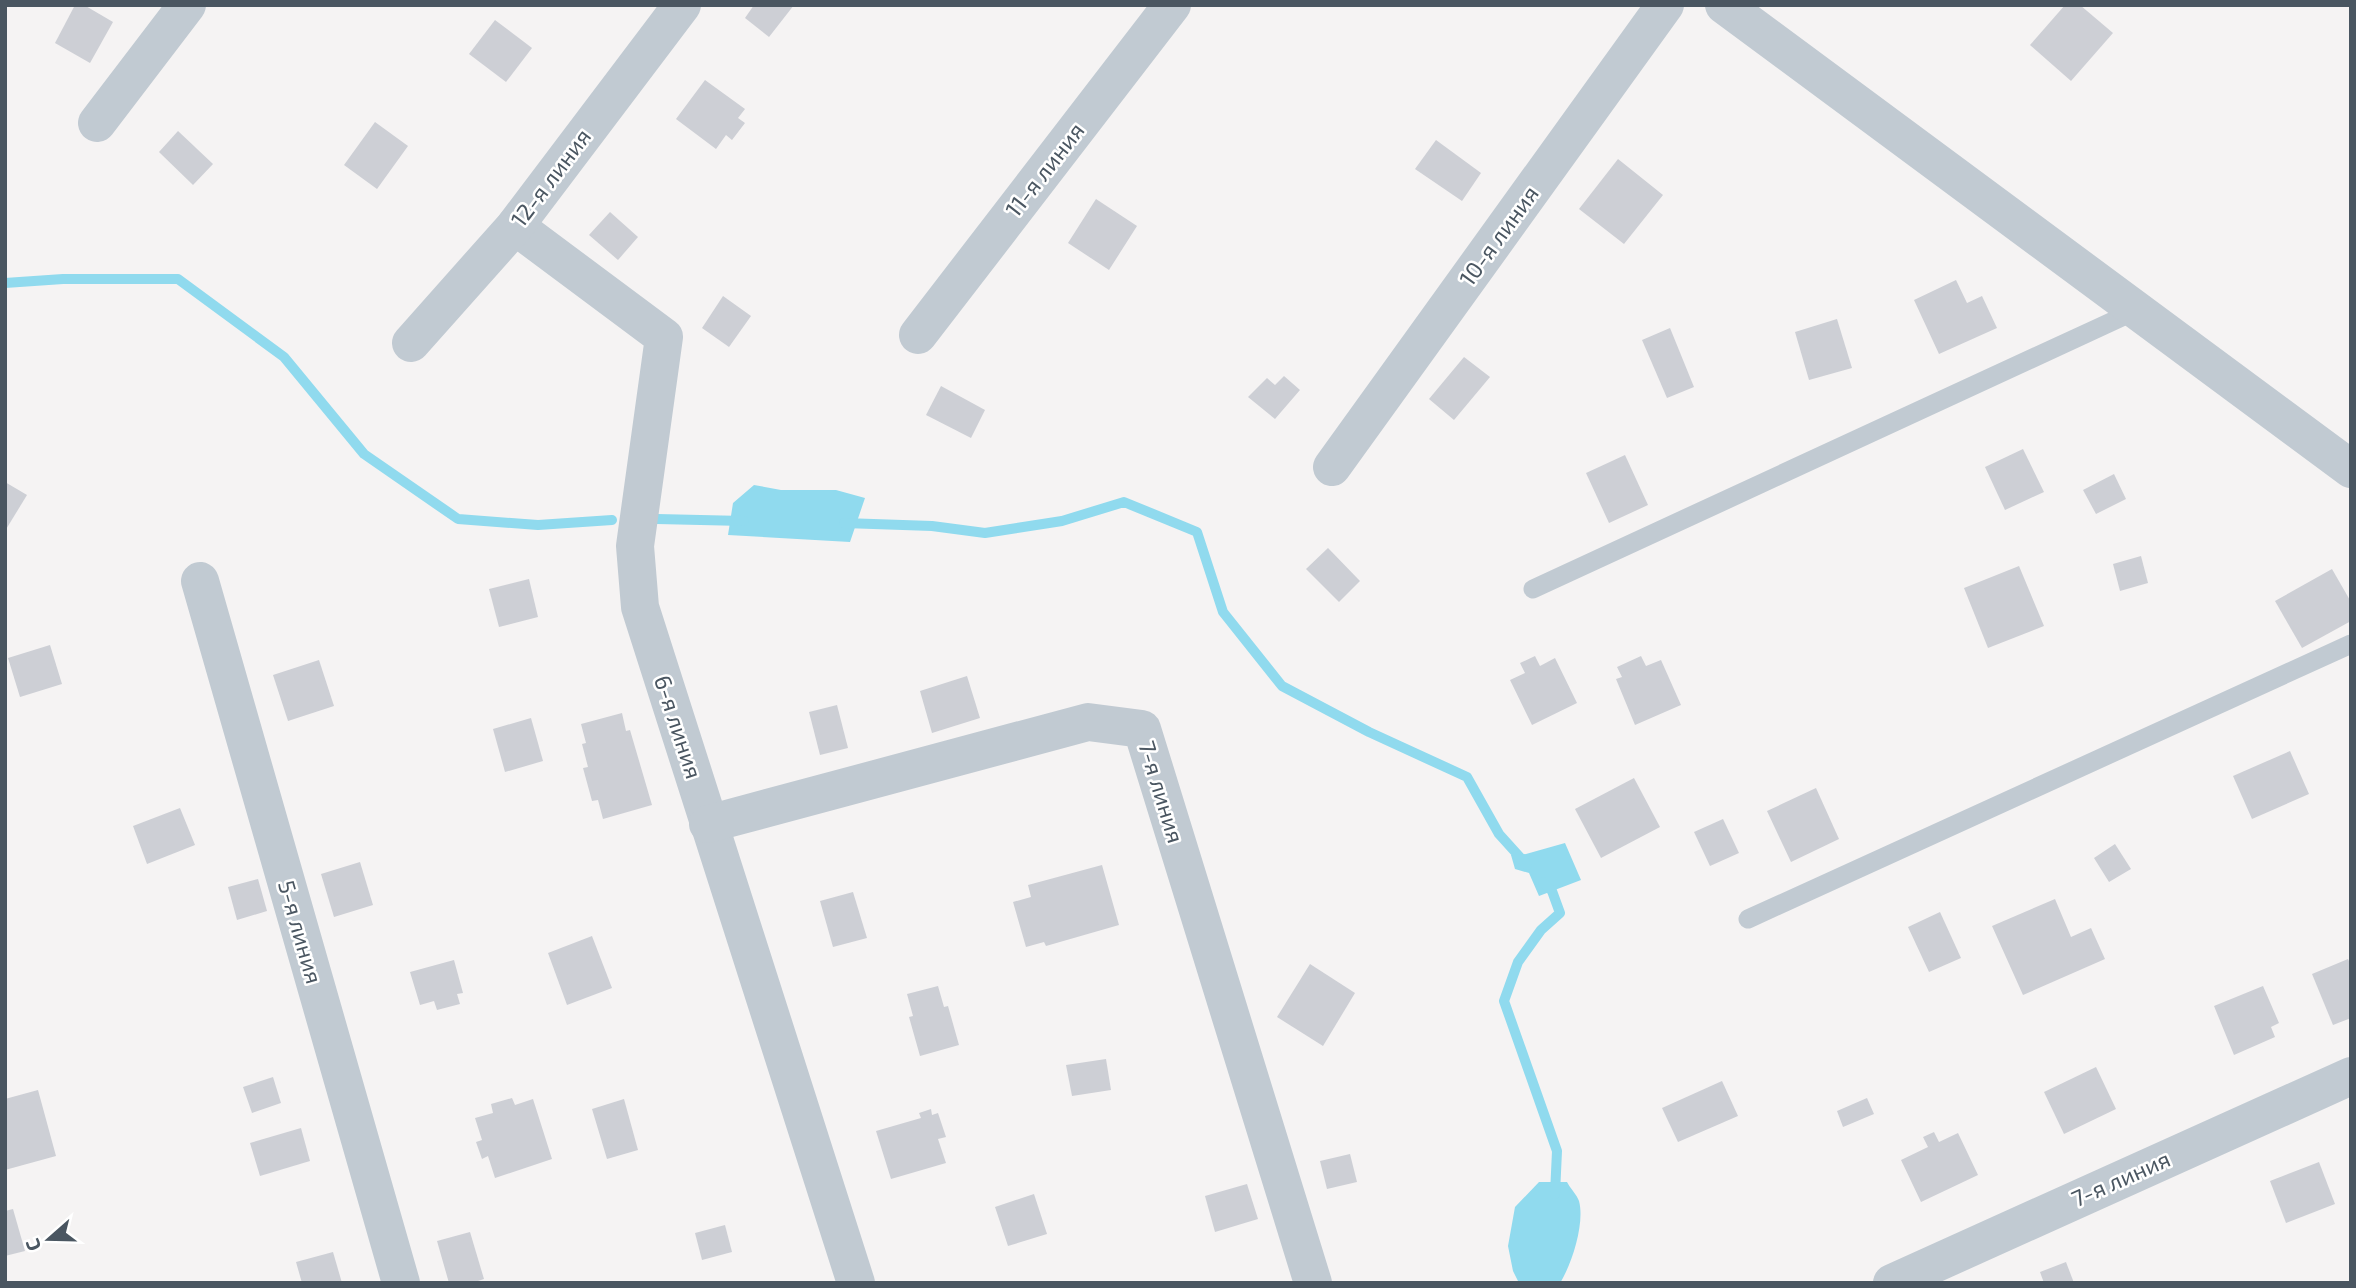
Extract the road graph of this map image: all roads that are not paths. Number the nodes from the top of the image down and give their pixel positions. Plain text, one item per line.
1 (187, 5) edge
2 (198, 5) edge
3 (682, 5) edge
4 (1172, 5) edge
5 (1665, 5) edge
6 (1724, 5) edge
7 (100, 128) joint
8 (515, 226) junction
9 (2137, 310) junction
10 (918, 335) dead end
11 (411, 343) dead end
12 (1332, 467) dead end
13 (2351, 469) edge
14 (200, 581) dead end
15 (1533, 589) dead end
16 (2351, 644) edge
17 (708, 824) junction
18 (1748, 919) dead end
19 (2351, 1076) edge
20 (401, 1283) edge
21 (856, 1283) edge
22 (1313, 1283) edge
23 (1892, 1283) edge

1 - 7 street
2 - 7 lane
3 - 8 street, 12-я линия
4 - 10 street, 11-я линия
5 - 12 street, 10-я линия
6 - 9 street
8 - 11 street, 12-я линия
8 - 17 street, 6-я линия
9 - 13 street
9 - 15 lane
14 - 20 street, 5-я линия
16 - 18 lane
17 - 21 street, 6-я линия
17 - 22 street, 7-я линия
19 - 23 street, 7-я линия

